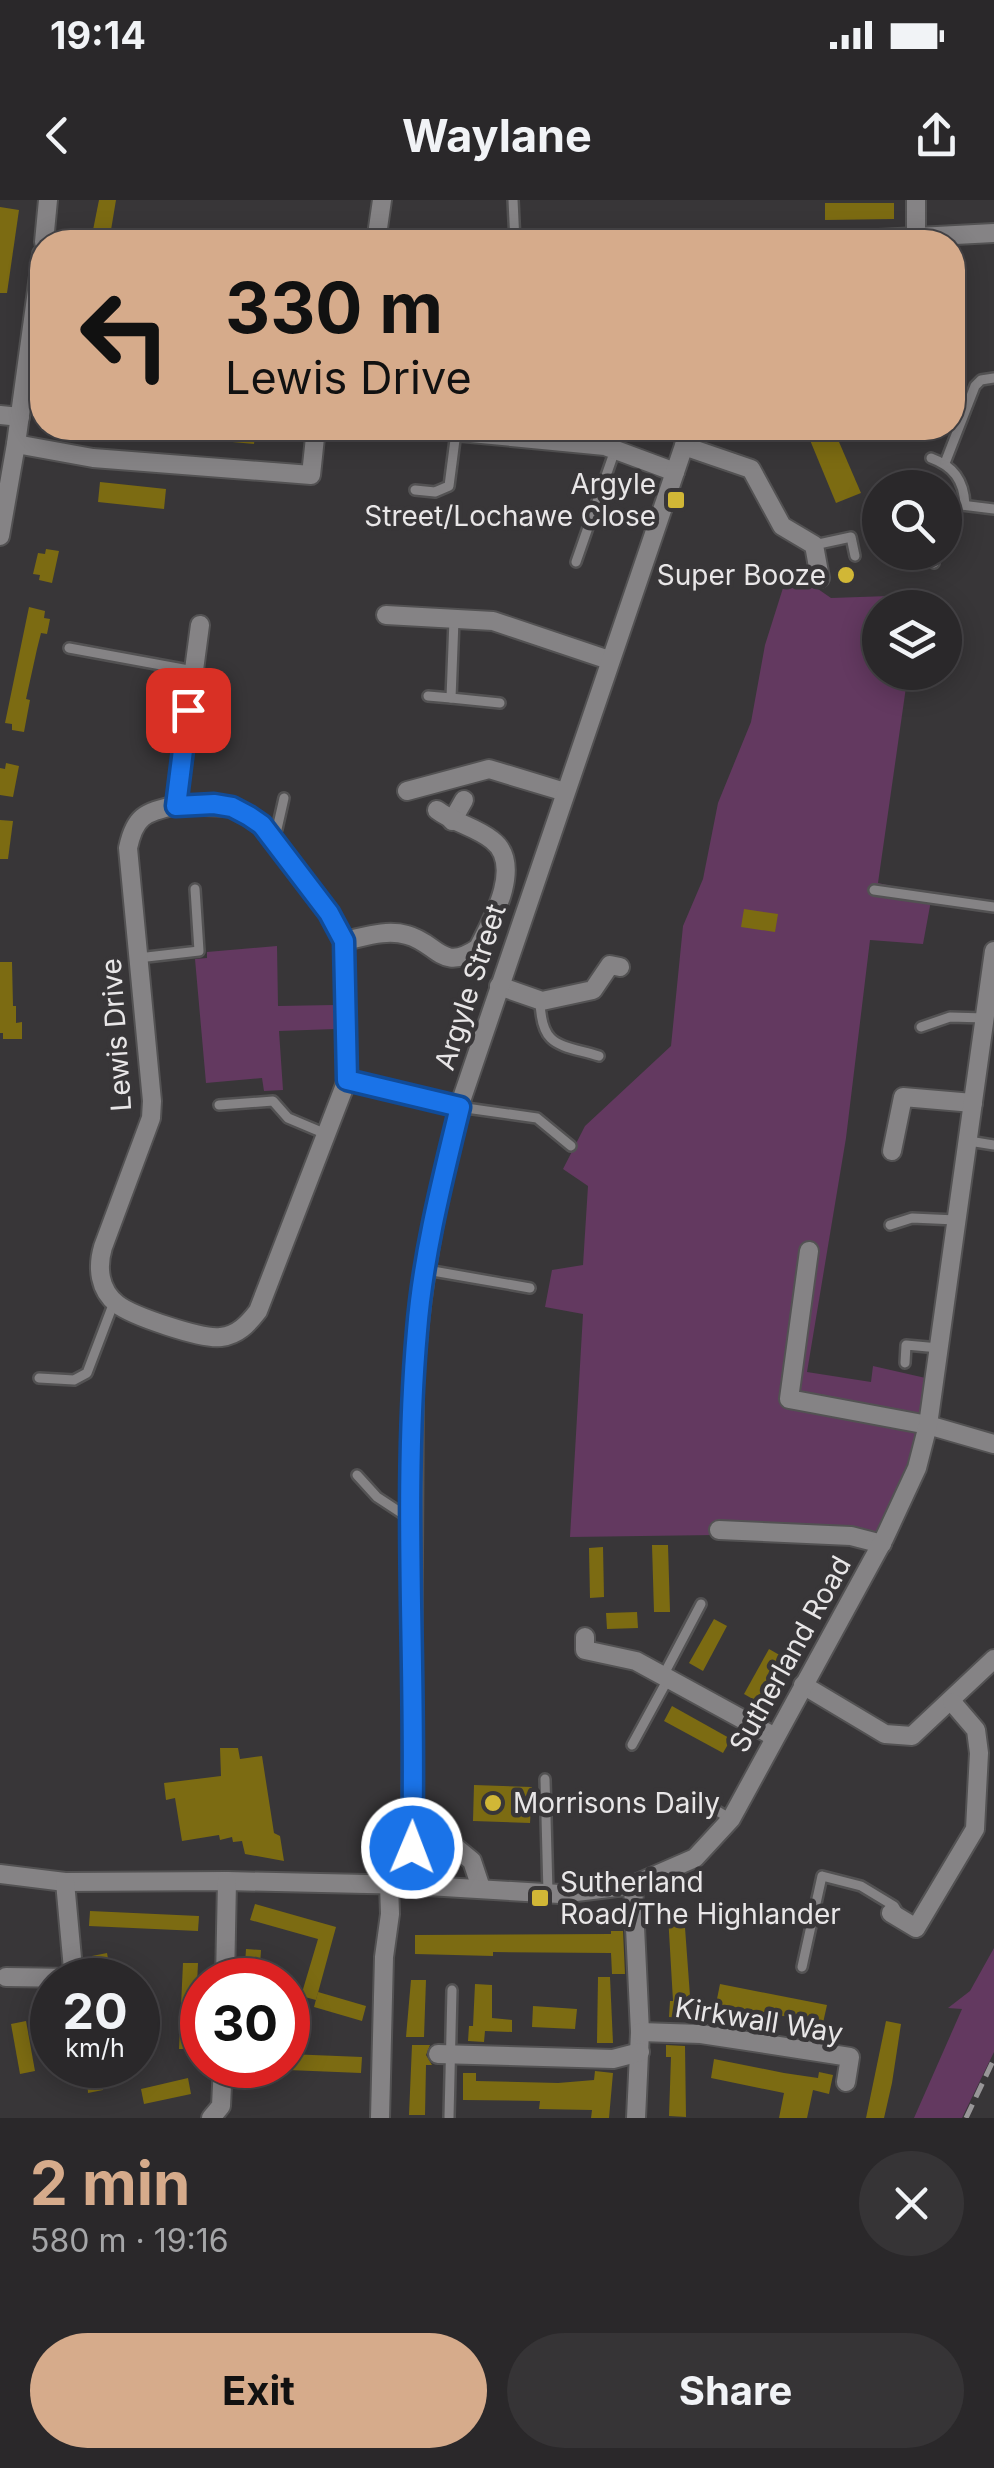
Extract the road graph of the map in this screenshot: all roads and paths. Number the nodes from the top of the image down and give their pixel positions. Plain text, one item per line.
1 (48, 200) edge
2 (382, 200) edge
3 (513, 200) edge
4 (916, 200) edge
5 (45, 230) edge
6 (378, 230) edge
7 (514, 230) edge
8 (919, 230) edge
9 (994, 233) edge
10 (965, 236) edge
11 (30, 358) edge
12 (994, 378) edge
13 (965, 412) edge
14 (0, 415) edge
15 (20, 418) junction
16 (315, 440) edge
17 (452, 440) edge
18 (525, 440) edge
19 (685, 440) edge
20 (692, 440) edge
21 (954, 440) edge
22 (16, 444) junction
23 (615, 450) junction
24 (931, 458) dead end
25 (945, 463) junction
26 (675, 472) junction
27 (416, 490) dead end
28 (962, 504) edge
29 (966, 504) junction
30 (994, 508) edge
31 (0, 536) edge
32 (814, 545) junction
33 (856, 556) dead end
34 (576, 562) dead end
35 (820, 578) dead end
36 (386, 616) dead end
37 (454, 620) junction
38 (200, 625) dead end
39 (69, 648) dead end
40 (609, 660) junction
41 (194, 671) junction
42 (428, 696) dead end
43 (451, 698) junction
44 (500, 703) dead end
45 (407, 791) dead end
46 (565, 792) junction
47 (284, 798) dead end
48 (464, 800) dead end
49 (176, 806) junction
50 (270, 836) junction
51 (194, 888) dead end
52 (874, 890) dead end
53 (994, 906) edge
54 (344, 941) junction
55 (994, 950) edge
56 (138, 958) junction
57 (620, 968) dead end
58 (499, 986) junction
59 (540, 1000) junction
60 (985, 1018) junction
61 (921, 1027) dead end
62 (600, 1056) dead end
63 (347, 1080) junction
64 (973, 1103) junction
65 (219, 1105) dead end
66 (460, 1107) junction
67 (326, 1134) junction
68 (968, 1141) junction
69 (571, 1146) dead end
70 (994, 1146) edge
71 (892, 1151) dead end
72 (956, 1220) junction
73 (890, 1224) dead end
74 (809, 1251) dead end
75 (424, 1269) junction
76 (530, 1288) dead end
77 (114, 1302) junction
78 (939, 1348) junction
79 (905, 1363) dead end
80 (40, 1378) dead end
81 (928, 1425) junction
82 (994, 1444) edge
83 (357, 1475) dead end
84 (412, 1520) junction
85 (719, 1530) dead end
86 (882, 1544) junction
87 (701, 1604) dead end
88 (585, 1637) dead end
89 (994, 1658) edge
90 (666, 1678) junction
91 (803, 1685) junction
92 (952, 1702) junction
93 (775, 1738) junction
94 (632, 1745) dead end
95 (545, 1780) dead end
96 (695, 1798) dead end
97 (413, 1812) junction
98 (731, 1819) junction
99 (0, 1874) edge
100 (228, 1881) junction
101 (66, 1882) junction
102 (388, 1884) junction
103 (633, 1884) junction
104 (411, 1885) junction
105 (481, 1888) junction
106 (548, 1893) junction
107 (896, 1916) joint
108 (72, 1958) edge
109 (226, 1958) edge
110 (802, 1967) dead end
111 (6, 1977) dead end
112 (30, 1978) edge
113 (452, 1990) dead end
114 (640, 2032) junction
115 (640, 2052) junction
116 (444, 2054) junction
117 (846, 2082) dead end
118 (222, 2090) joint
119 (244, 2093) dead end
120 (450, 2117) edge
121 (211, 2118) edge
122 (380, 2118) edge
123 (636, 2118) edge

1 - 5 street
2 - 6 street
3 - 7 lane
4 - 8 street
9 - 10 street
11 - 15 street
12 - 13 lane
14 - 15 street
15 - 22 street
16 - 22 street
17 - 27 lane
18 - 23 street
19 - 26 street, Argyle Street
20 - 32 street
21 - 25 lane
22 - 31 street
23 - 26 street
23 - 34 lane
24 - 25 lane
25 - 29 lane
26 - 40 street, Argyle Street
28 - 29 lane
29 - 30 lane
32 - 33 lane
32 - 35 street
36 - 37 street
37 - 40 street
37 - 43 lane
38 - 41 street
39 - 41 lane
40 - 46 street, Argyle Street
41 - 49 street
42 - 43 lane
43 - 44 lane
45 - 46 street
46 - 58 street, Argyle Street
47 - 50 lane
48 - 54 street
49 - 50 street, Lewis Drive
49 - 56 street, Lewis Drive
50 - 54 street, Lewis Drive
51 - 56 lane
52 - 53 lane
54 - 63 street
55 - 60 street, Sutherland Road
56 - 77 street, Lewis Drive
57 - 59 street
58 - 59 street
58 - 66 street, Argyle Street
59 - 62 lane
60 - 61 lane
60 - 64 street, Sutherland Road
63 - 66 street
63 - 67 street
64 - 68 street, Sutherland Road
64 - 71 street
65 - 67 lane
66 - 69 lane
66 - 75 street, Argyle Street
67 - 77 street
68 - 70 lane
68 - 72 street, Sutherland Road
72 - 73 lane
72 - 78 street, Sutherland Road
74 - 81 street
75 - 76 lane
75 - 84 street, Argyle Street
77 - 80 lane
78 - 79 lane
78 - 81 street, Sutherland Road
81 - 82 street
81 - 86 street, Sutherland Road
83 - 84 lane
84 - 97 street, Argyle Street
85 - 86 street
86 - 91 street, Sutherland Road
87 - 90 lane
88 - 90 street
89 - 92 street
90 - 93 street
90 - 94 lane
91 - 92 street
91 - 93 street, Sutherland Road
92 - 107 street
93 - 98 street, Sutherland Road
95 - 106 lane
96 - 98 lane
97 - 104 street, Argyle Street
97 - 105 street
98 - 103 street, Sutherland Road
99 - 101 street, Sutherland Road
100 - 101 street, Sutherland Road
100 - 102 street, Sutherland Road
100 - 109 street
101 - 108 street
102 - 104 street, Sutherland Road
102 - 122 street
103 - 106 street, Sutherland Road
103 - 114 street
104 - 105 street, Sutherland Road
105 - 106 street, Sutherland Road
107 - 110 lane
111 - 112 street
113 - 116 lane
114 - 115 street
114 - 117 street, Kirkwall Way
115 - 116 street
115 - 123 street
116 - 120 lane
118 - 119 street
118 - 121 street

